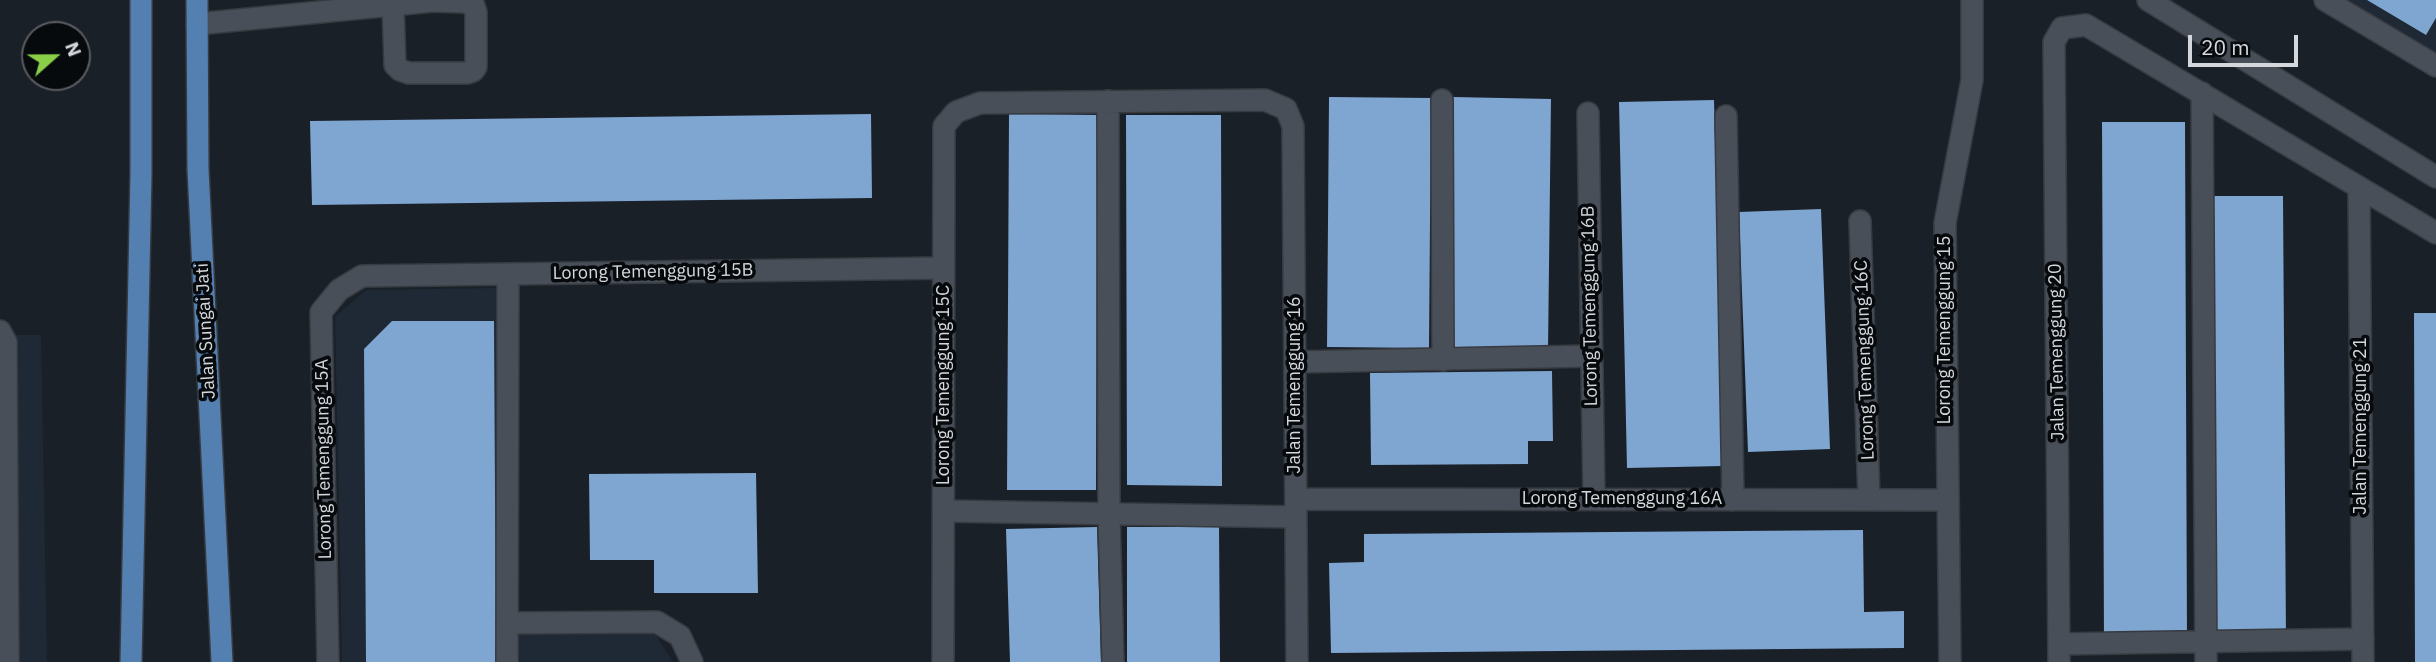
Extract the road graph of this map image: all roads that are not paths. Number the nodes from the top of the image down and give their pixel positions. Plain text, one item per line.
1 (141, 0) edge
2 (197, 0) edge
3 (1972, 0) edge
4 (2148, 0) edge
5 (2325, 0) edge
6 (328, 6) edge
7 (393, 6) junction
8 (197, 24) junction
9 (2434, 59) edge
10 (2202, 93) junction
11 (1441, 100) dead end
12 (1108, 101) junction
13 (1588, 113) dead end
14 (1726, 116) dead end
15 (2436, 177) edge
16 (2359, 190) junction
17 (1860, 221) dead end
18 (2436, 233) edge
19 (943, 268) junction
20 (508, 274) junction
21 (362, 276) joint
22 (3, 337) edge
23 (1591, 356) junction
24 (1443, 360) junction
25 (1295, 362) junction
26 (1594, 499) junction
27 (1734, 500) junction
28 (1869, 500) junction
29 (1947, 500) junction
30 (1296, 508) junction
31 (944, 511) junction
32 (1109, 515) junction
33 (507, 623) junction
34 (2363, 639) junction
35 (2206, 652) edge
36 (2059, 653) edge
37 (8, 662) edge
38 (131, 662) edge
39 (222, 662) edge
40 (328, 662) edge
41 (507, 662) edge
42 (692, 662) edge
43 (943, 662) edge
44 (1113, 662) edge
45 (1297, 662) edge
46 (1950, 662) edge
47 (2363, 662) edge

1 - 38 main road
2 - 8 main road, Jalan Sungai Jati
3 - 29 street, Lorong Temenggung 15
4 - 15 street
5 - 9 street
6 - 7 street
6 - 8 street
7 - 7 street
8 - 39 main road, Jalan Sungai Jati
10 - 16 street
10 - 35 street
10 - 36 street, Jalan Temenggung 20
11 - 24 street
12 - 19 street, Lorong Temenggung 15C
12 - 25 street, Jalan Temenggung 16
12 - 32 street
13 - 23 street, Lorong Temenggung 16B
14 - 27 street
16 - 18 street
16 - 34 street, Jalan Temenggung 21
17 - 28 street, Lorong Temenggung 16C
19 - 20 street, Lorong Temenggung 15B
19 - 31 street, Lorong Temenggung 15C
20 - 21 street, Lorong Temenggung 15B
20 - 33 street
21 - 40 street, Lorong Temenggung 15A
22 - 37 street
23 - 24 street
23 - 26 street, Lorong Temenggung 16B
24 - 25 street
25 - 30 street, Jalan Temenggung 16
26 - 27 street, Lorong Temenggung 16A
26 - 30 street, Lorong Temenggung 16A
27 - 28 street, Lorong Temenggung 16A
28 - 29 street, Lorong Temenggung 16A
29 - 46 street, Lorong Temenggung 15
30 - 32 street, Lorong Temenggung 16A
30 - 45 street, Jalan Temenggung 16
31 - 32 street, Lorong Temenggung 16A
31 - 43 street, Lorong Temenggung 15C
32 - 44 street
33 - 41 street
33 - 42 street
34 - 35 street
34 - 47 street, Jalan Temenggung 21
35 - 36 street

